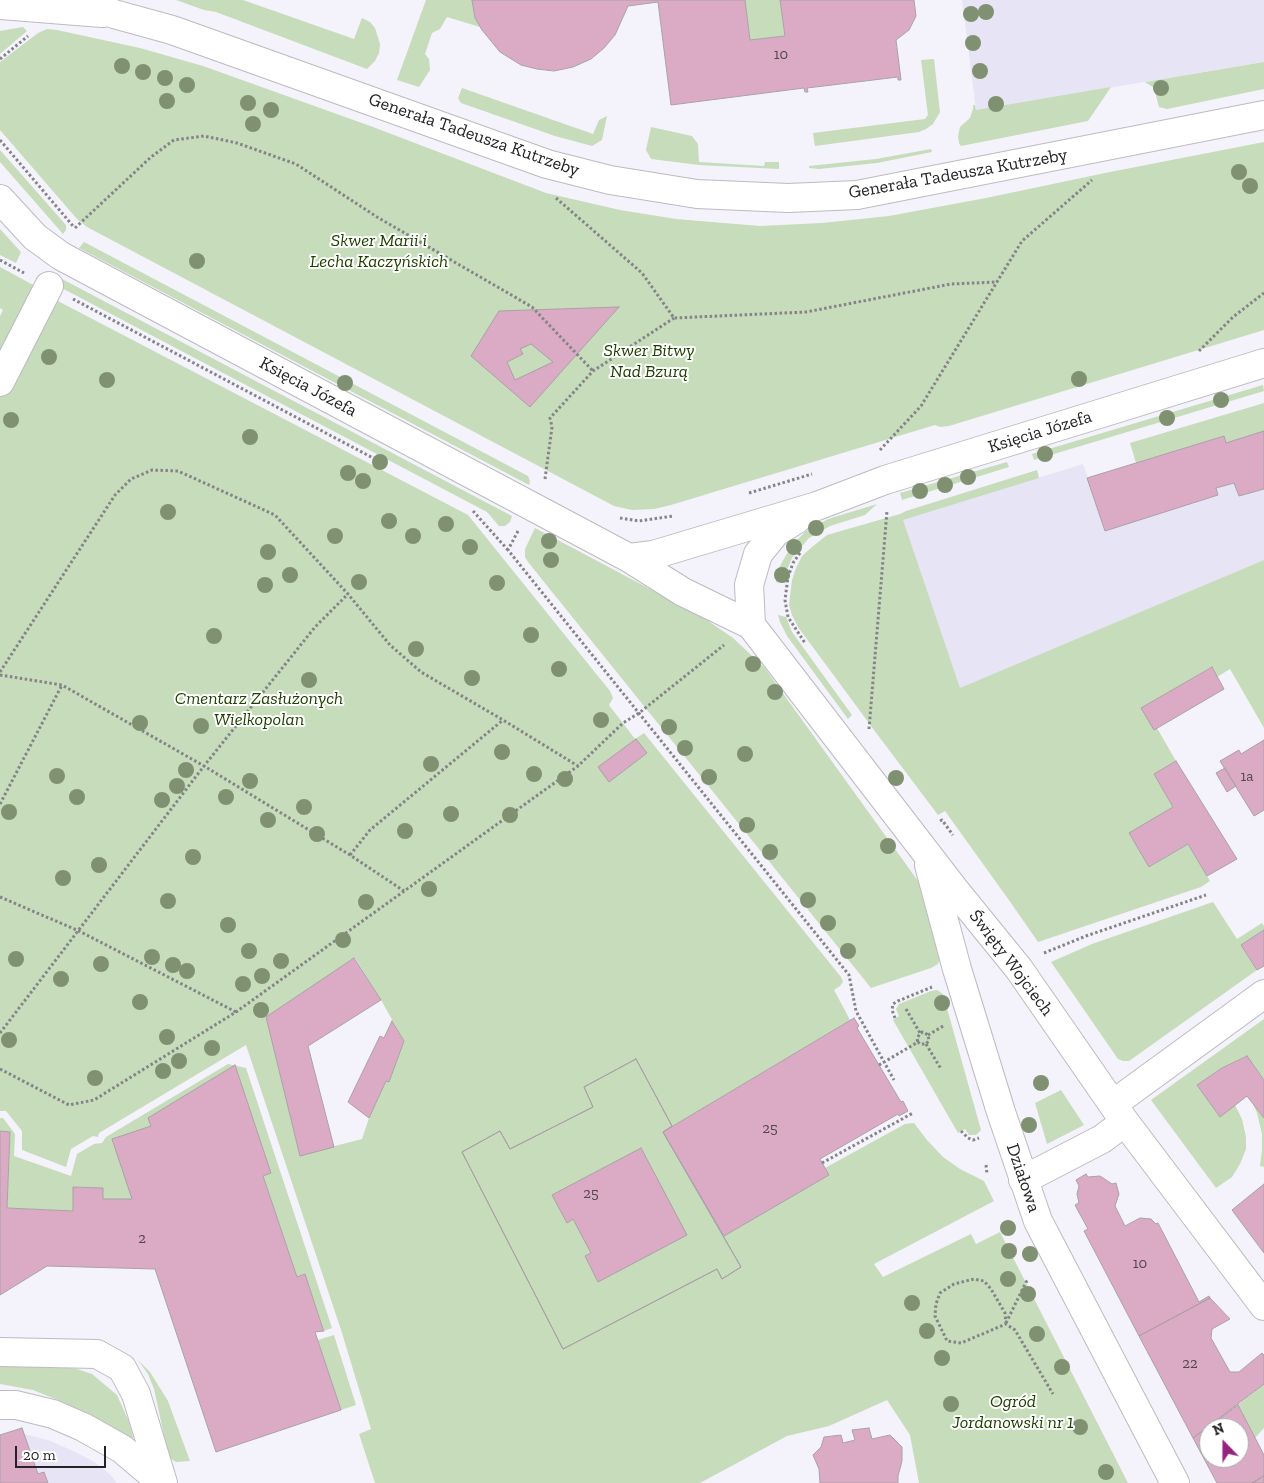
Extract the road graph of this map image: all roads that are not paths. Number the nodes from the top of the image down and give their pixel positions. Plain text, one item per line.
1 (80, 0) edge
2 (0, 5) edge
3 (114, 14) junction
4 (1264, 115) edge
5 (0, 199) edge
6 (49, 286) road end
7 (1264, 363) edge
8 (0, 382) edge
9 (817, 506) junction
10 (629, 558) junction
11 (751, 625) junction
12 (925, 852) junction
13 (1264, 994) edge
14 (1119, 1113) junction
15 (1023, 1180) junction
16 (1264, 1306) edge
17 (0, 1352) edge
18 (0, 1405) edge
19 (162, 1483) edge
20 (1175, 1483) edge

1 - 3 street, Generała Tadeusza Kutrzeby
2 - 3 street
3 - 4 street, Generała Tadeusza Kutrzeby
5 - 10 street, Księcia Józefa
6 - 8 street
7 - 9 street, Księcia Józefa
9 - 10 street, Księcia Józefa
9 - 11 street, Księcia Józefa
10 - 11 street, Księcia Józefa
11 - 12 street, Święty Wojciech
12 - 14 street, Święty Wojciech
12 - 15 street, Działowa
13 - 14 street
14 - 15 street
14 - 16 street, Święty Wojciech
15 - 20 street, Działowa
17 - 19 street
18 - 19 street

